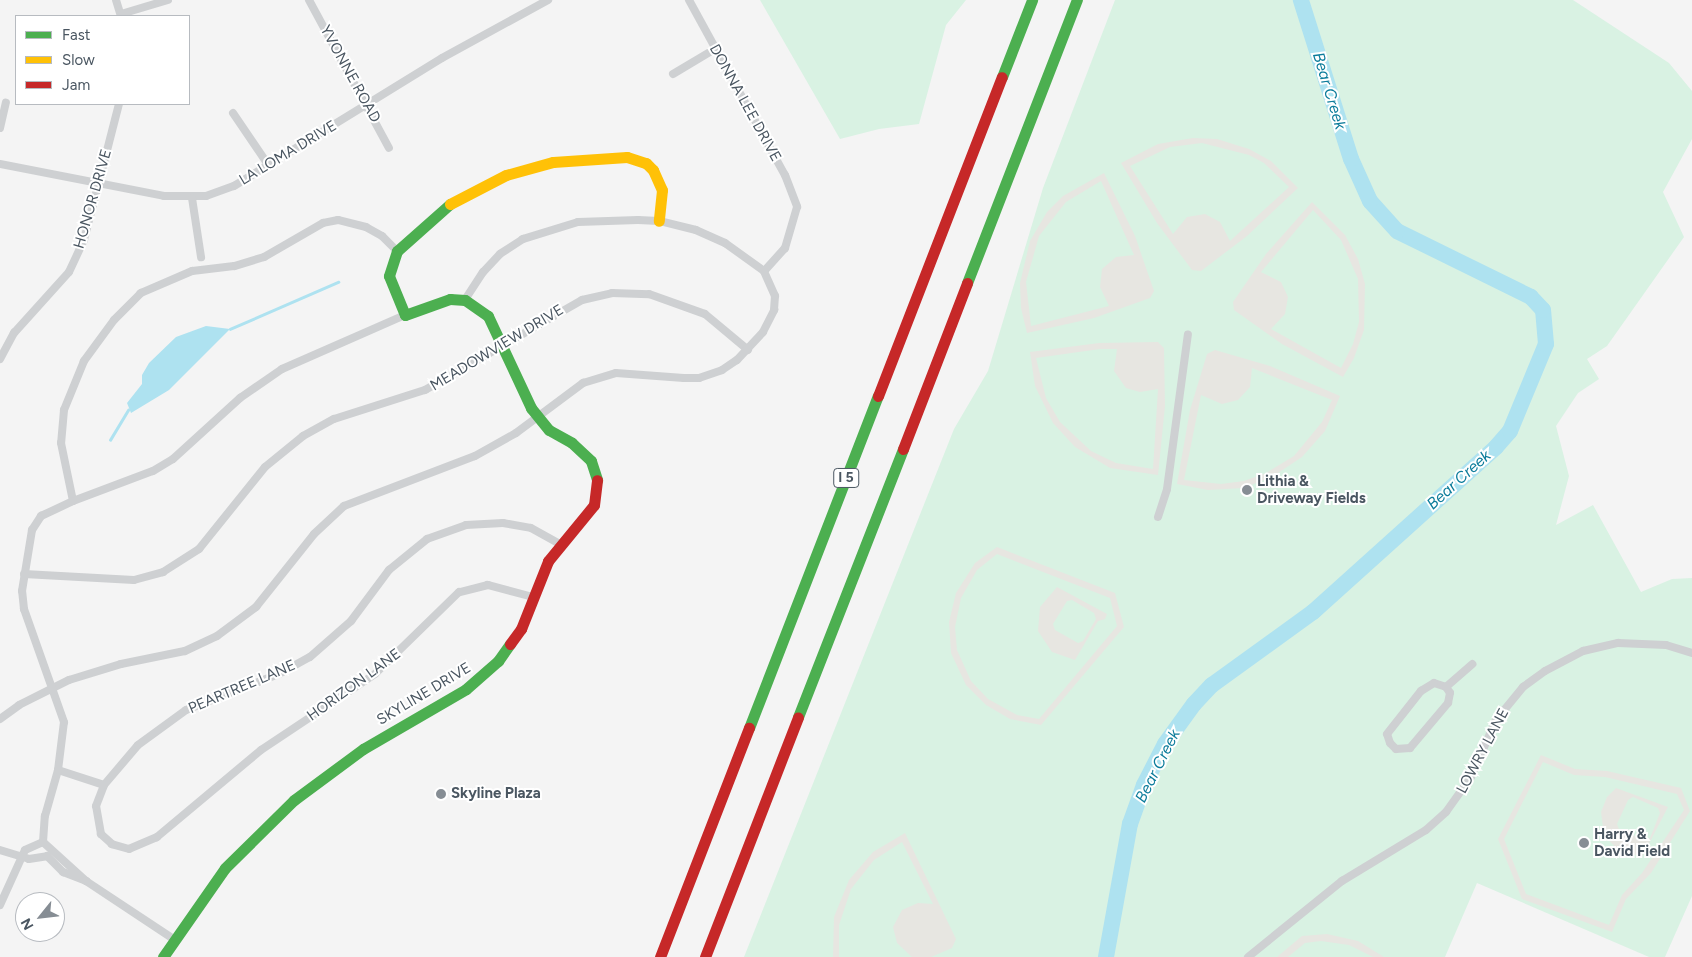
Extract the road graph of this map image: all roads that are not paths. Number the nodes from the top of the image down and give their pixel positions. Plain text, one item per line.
1 (116, 0) edge
2 (168, 0) edge
3 (309, 0) edge
4 (548, 0) edge
5 (688, 0) edge
6 (1032, 0) edge
7 (1077, 0) edge
8 (121, 15) edge
9 (715, 49) junction
10 (673, 74) dead end
11 (6, 103) dead end
12 (119, 105) edge
13 (368, 105) junction
14 (233, 113) dead end
15 (0, 128) edge
16 (389, 148) dead end
17 (0, 164) edge
18 (269, 166) junction
19 (100, 185) junction
20 (192, 198) junction
21 (659, 221) junction
22 (397, 251) junction
23 (201, 257) dead end
24 (764, 271) junction
25 (465, 300) junction
26 (405, 315) junction
27 (1188, 334) dead end
28 (503, 346) junction
29 (748, 350) junction
30 (0, 357) edge
31 (537, 416) junction
32 (73, 501) junction
33 (1158, 517) dead end
34 (560, 544) junction
35 (24, 574) junction
36 (533, 597) junction
37 (1692, 653) edge
38 (1472, 664) dead end
39 (52, 687) junction
40 (1446, 687) junction
41 (0, 719) edge
42 (58, 770) junction
43 (104, 785) junction
44 (182, 817) joint
45 (43, 842) junction
46 (0, 850) edge
47 (22, 857) junction
48 (86, 881) junction
49 (0, 905) edge
50 (175, 940) junction
51 (163, 957) edge
52 (660, 957) edge
53 (705, 957) edge
54 (1248, 957) edge

1 - 8 street
2 - 8 street
3 - 13 street, YVONNE ROAD
4 - 13 street, LA LOMA DRIVE
5 - 9 street, DONNA LEE DRIVE
6 - 52 main road, I 5
7 - 53 main road
9 - 10 street
9 - 24 street, DONNA LEE DRIVE
11 - 15 street
12 - 19 street, HONOR DRIVE
13 - 16 street, YVONNE ROAD
13 - 18 street, LA LOMA DRIVE
14 - 18 street
17 - 19 street, LA LOMA DRIVE
18 - 20 street, LA LOMA DRIVE
19 - 20 street, LA LOMA DRIVE
19 - 30 street, HONOR DRIVE
20 - 23 street
21 - 22 main road
21 - 24 street
21 - 25 street
22 - 26 main road
22 - 32 street
24 - 29 street
25 - 26 main road
25 - 28 main road, SKYLINE DRIVE
26 - 32 street
27 - 33 street
28 - 29 street, MEADOWVIEW DRIVE
28 - 31 main road, SKYLINE DRIVE
28 - 35 street, MEADOWVIEW DRIVE
29 - 31 street
31 - 34 main road, SKYLINE DRIVE
31 - 39 street
32 - 35 street
34 - 36 main road, SKYLINE DRIVE
34 - 43 street, PEARTREE LANE
35 - 39 street
36 - 44 street, HORIZON LANE
36 - 50 main road, SKYLINE DRIVE
37 - 54 street, LOWRY LANE
38 - 40 street
39 - 41 street
39 - 42 street
40 - 40 street
42 - 43 street
42 - 45 street
43 - 44 street, PEARTREE LANE
45 - 47 street
45 - 48 street
46 - 47 street
47 - 48 street
47 - 49 street
48 - 50 street
50 - 51 main road, SKYLINE DRIVE

